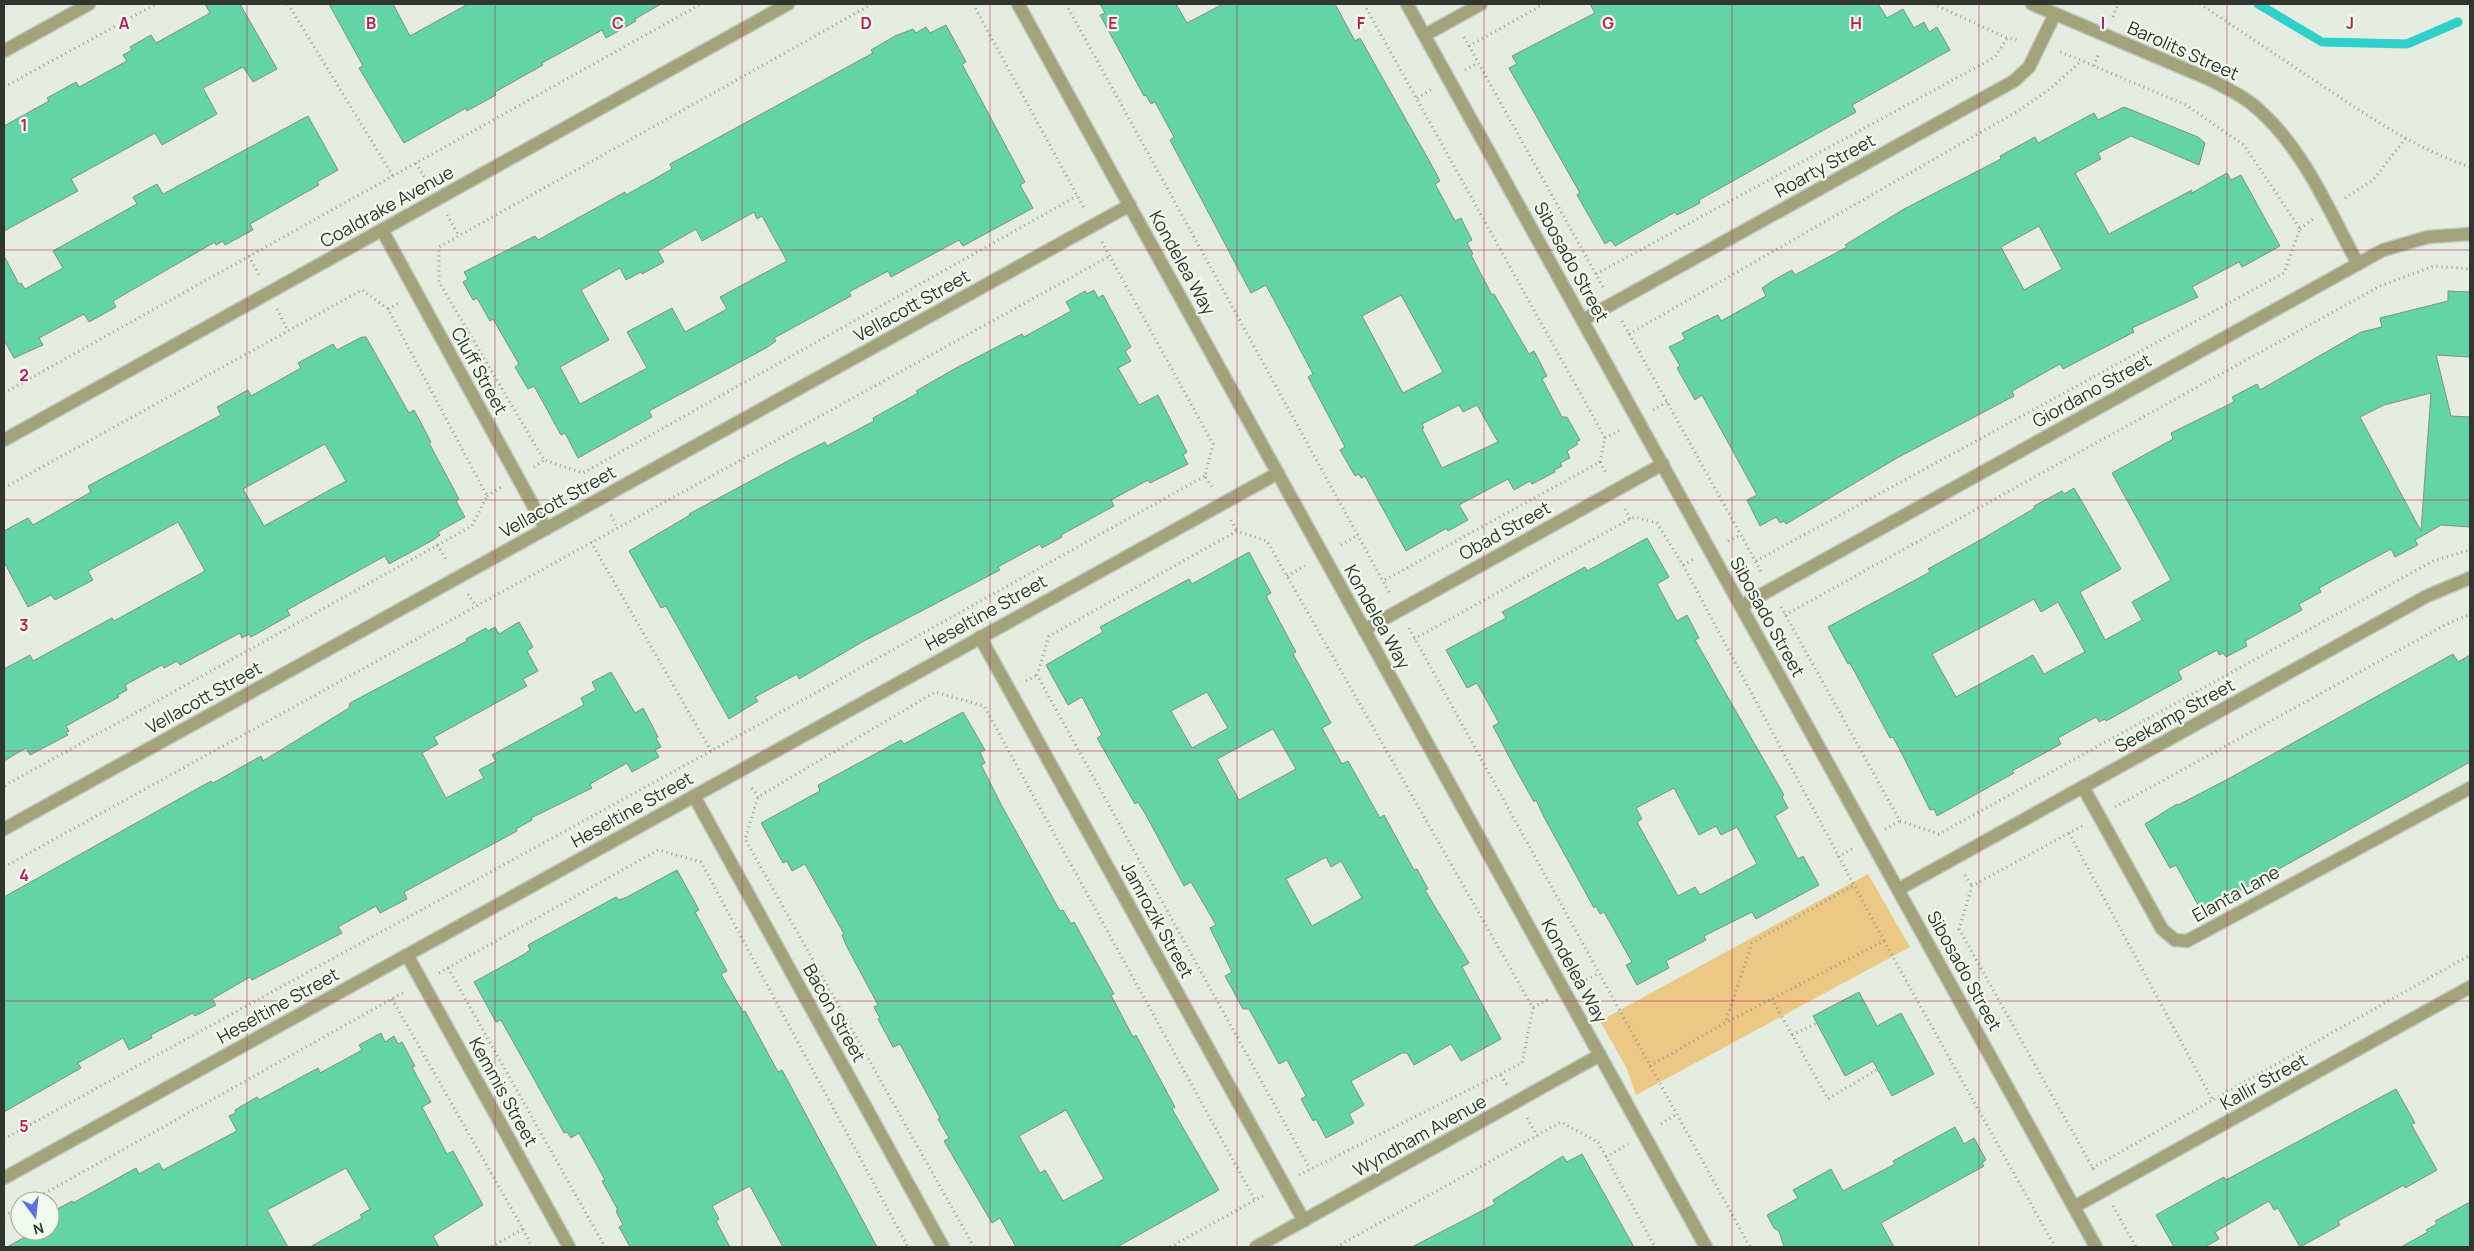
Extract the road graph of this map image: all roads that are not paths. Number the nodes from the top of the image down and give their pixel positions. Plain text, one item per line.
1 (89, 4) edge
2 (788, 4) edge
3 (1018, 4) edge
4 (1407, 4) edge
5 (1481, 4) edge
6 (2032, 4) edge
7 (2055, 14) junction
8 (1425, 35) junction
9 (4, 51) edge
10 (1130, 205) junction
11 (382, 230) junction
12 (2470, 234) edge
13 (2358, 264) junction
14 (1583, 320) junction
15 (4, 440) edge
16 (1663, 464) junction
17 (1278, 473) junction
18 (546, 529) junction
19 (2470, 578) edge
20 (1741, 606) junction
21 (1364, 630) junction
22 (980, 637) junction
23 (2083, 787) junction
24 (2470, 788) edge
25 (694, 796) junction
26 (4, 830) edge
27 (1899, 889) junction
28 (407, 954) junction
29 (2470, 987) edge
30 (1600, 1055) junction
31 (4, 1178) edge
32 (2074, 1207) junction
33 (1304, 1221) junction
34 (566, 1246) edge
35 (943, 1247) edge
36 (1256, 1247) edge
37 (1706, 1247) edge
38 (2096, 1247) edge

1 - 9 street
2 - 11 street, Coaldrake Avenue
3 - 10 street, Kondelea Way
4 - 8 street, Sibosado Street
5 - 8 street
6 - 7 street, Barolits Street
7 - 13 street, Barolits Street
7 - 14 street, Roarty Street
8 - 14 street, Sibosado Street
10 - 17 street, Kondelea Way
10 - 18 street, Vellacott Street
11 - 15 street, Coaldrake Avenue
11 - 18 street, Cluff Street
12 - 13 street, Giordano Street
13 - 20 street, Giordano Street
14 - 16 street, Sibosado Street
16 - 20 street, Sibosado Street
16 - 21 street, Obad Street
17 - 21 street, Kondelea Way
17 - 22 street, Heseltine Street
18 - 26 street, Vellacott Street
19 - 23 street, Seekamp Street
20 - 27 street, Sibosado Street
21 - 30 street, Kondelea Way
22 - 25 street, Heseltine Street
22 - 33 street, Jamrozik Street
23 - 24 street, Elanta Lane
23 - 27 street, Seekamp Street
25 - 28 street, Heseltine Street
25 - 35 street, Bacon Street
27 - 32 street, Sibosado Street
28 - 31 street, Heseltine Street
28 - 34 street, Kemmis Street
29 - 32 street, Kallir Street
30 - 33 street, Wyndham Avenue
30 - 37 street, Kondelea Way
32 - 38 street, Sibosado Street
33 - 36 street, Wyndham Avenue

